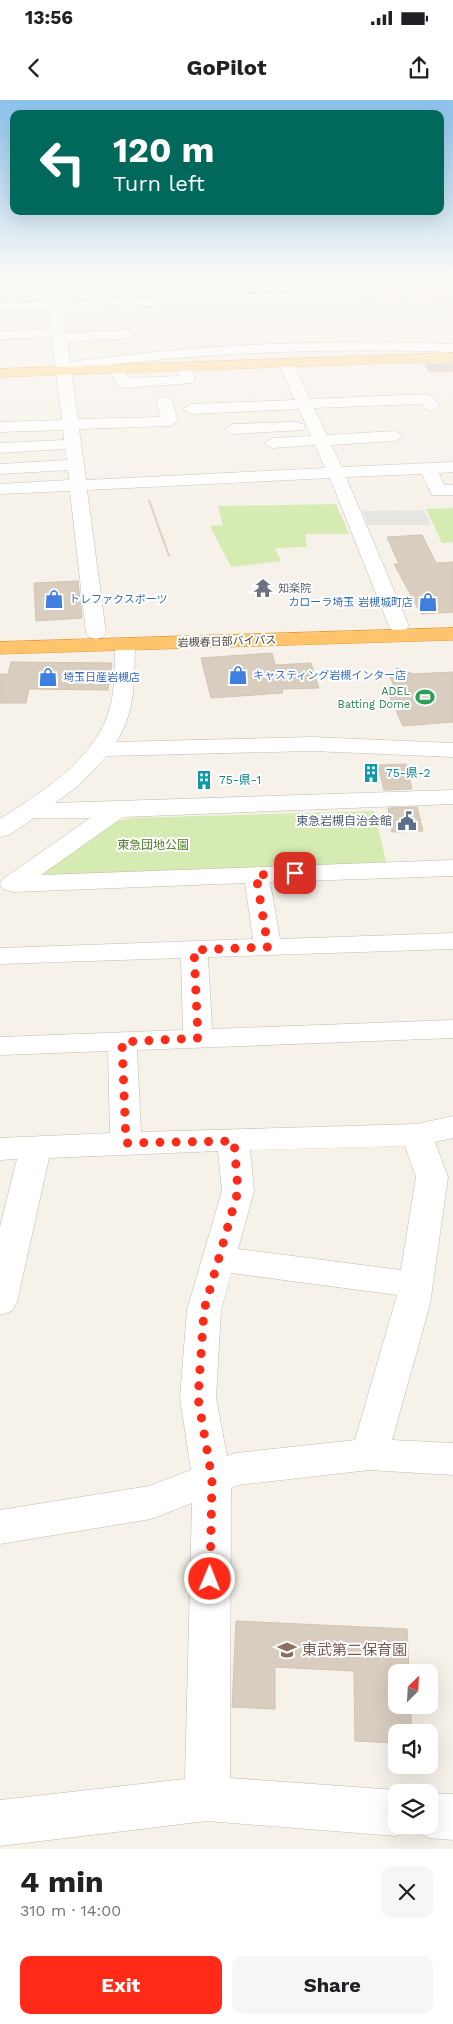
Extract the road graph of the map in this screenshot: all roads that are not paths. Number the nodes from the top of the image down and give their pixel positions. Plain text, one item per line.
1 (62, 359) edge
2 (129, 359) edge
3 (414, 359) edge
4 (286, 364) junction
5 (185, 368) joint
6 (63, 369) junction
7 (116, 370) joint
8 (0, 373) edge
9 (226, 398) dead end
10 (303, 400) junction
11 (164, 402) dead end
12 (124, 406) dead end
13 (431, 406) dead end
14 (48, 408) dead end
15 (68, 408) junction
16 (191, 409) dead end
17 (125, 423) junction
18 (70, 426) junction
19 (0, 427) edge
20 (233, 429) dead end
21 (321, 440) junction
22 (396, 442) dead end
23 (272, 443) dead end
24 (73, 444) junction
25 (0, 448) edge
26 (76, 465) junction
27 (453, 467) edge
28 (428, 468) junction
29 (0, 469) edge
30 (336, 472) junction
31 (79, 486) junction
32 (0, 489) edge
33 (453, 490) edge
34 (453, 624) edge
35 (399, 626) junction
36 (96, 633) junction
37 (453, 634) edge
38 (0, 636) edge
39 (125, 645) junction
40 (0, 648) edge
41 (100, 750) junction
42 (453, 750) edge
43 (453, 797) edge
44 (117, 810) junction
45 (29, 811) junction
46 (0, 830) edge
47 (453, 868) edge
48 (256, 875) junction
49 (6, 888) edge
50 (453, 941) edge
51 (268, 947) junction
52 (194, 950) junction
53 (0, 956) edge
54 (453, 1028) edge
55 (198, 1038) junction
56 (122, 1042) junction
57 (0, 1046) edge
58 (453, 1127) edge
59 (417, 1135) junction
60 (234, 1141) junction
61 (126, 1143) junction
62 (36, 1147) junction
63 (0, 1149) edge
64 (442, 1180) edge
65 (218, 1259) junction
66 (3, 1265) edge
67 (416, 1286) junction
68 (0, 1302) edge
69 (369, 1454) junction
70 (453, 1459) edge
71 (212, 1479) junction
72 (0, 1528) edge
73 (207, 1799) junction
74 (388, 1812) edge
75 (438, 1816) edge
76 (453, 1817) edge
77 (0, 1823) edge

1 - 6 street
2 - 6 street
3 - 4 main road
4 - 5 main road
4 - 10 street
5 - 7 street
6 - 7 main road
6 - 8 main road
6 - 15 street
9 - 10 street
10 - 13 street
10 - 16 street
10 - 21 street
11 - 17 street
12 - 17 street
14 - 15 street
15 - 18 street
17 - 18 street
18 - 19 street
18 - 24 street
20 - 21 street
21 - 22 street
21 - 23 street
21 - 30 street
24 - 25 street
24 - 26 street
26 - 29 street
26 - 31 street
27 - 28 street
28 - 30 street
28 - 33 street
30 - 31 street
30 - 35 street
31 - 32 street
31 - 36 street
34 - 35 highway, 岩槻春日部バイパス
35 - 36 highway, 岩槻春日部バイパス
36 - 38 highway, 岩槻春日部バイパス
37 - 39 highway, 岩槻春日部バイパス
39 - 40 highway, 岩槻春日部バイパス
39 - 41 street
41 - 42 street
41 - 45 street
43 - 44 street
44 - 45 street
44 - 49 street
45 - 46 street
47 - 48 street
48 - 49 street
48 - 51 street
50 - 51 street
51 - 52 street
52 - 53 street
52 - 55 street
54 - 55 street
55 - 56 street
56 - 57 street
56 - 61 street
58 - 59 street
59 - 60 street
59 - 64 street
60 - 61 street
60 - 65 street
61 - 62 street
62 - 63 street
62 - 66 street
64 - 67 street
65 - 67 street
65 - 71 street
66 - 68 street
67 - 69 street
69 - 70 street
69 - 71 street
71 - 72 street
71 - 73 street
73 - 74 street
73 - 77 street
75 - 76 street

